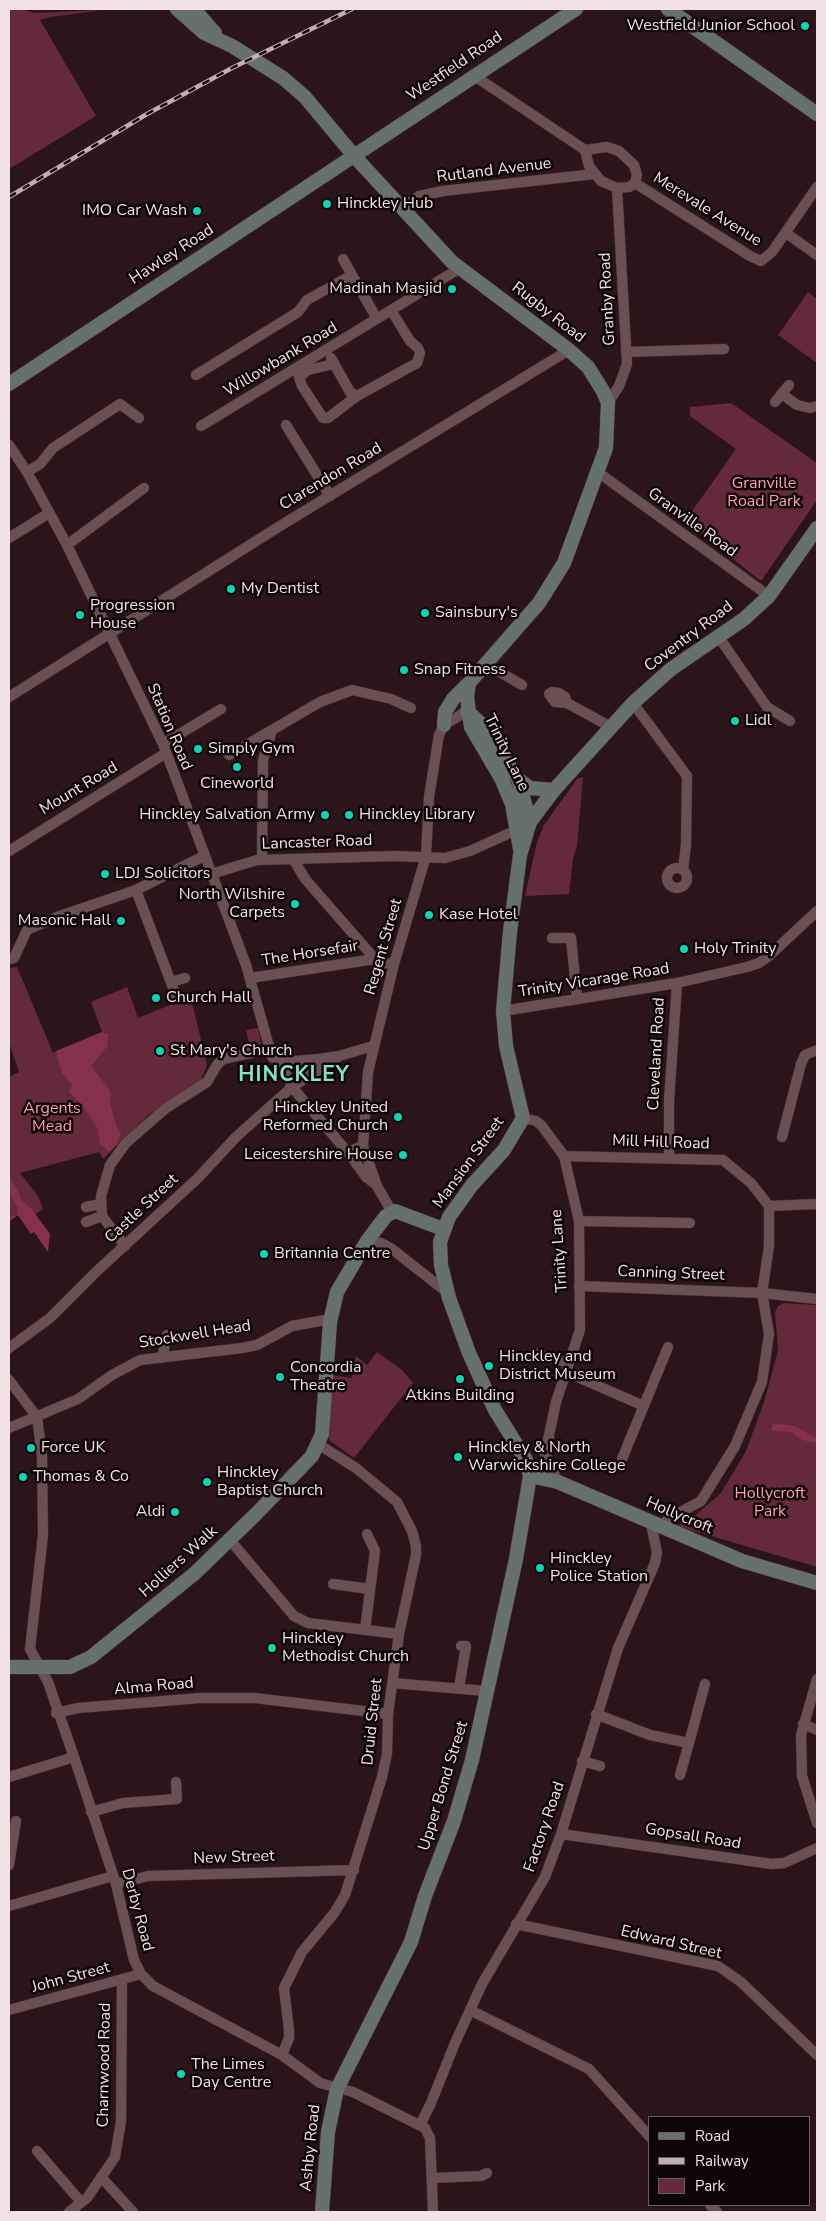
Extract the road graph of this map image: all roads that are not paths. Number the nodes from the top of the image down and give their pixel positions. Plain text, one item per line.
1 (177, 9) edge
2 (194, 9) edge
3 (576, 9) edge
4 (668, 9) edge
5 (224, 42) junction
6 (473, 75) junction
7 (817, 114) edge
8 (585, 150) junction
9 (355, 157) junction
10 (594, 174) junction
11 (635, 183) junction
12 (817, 187) edge
13 (617, 188) junction
14 (402, 208) junction
15 (786, 232) junction
16 (817, 255) edge
17 (343, 259) dead end
18 (460, 268) junction
19 (352, 275) junction
20 (391, 310) junction
21 (376, 319) junction
22 (724, 349) dead end
23 (569, 350) junction
24 (626, 352) junction
25 (196, 375) dead end
26 (9, 384) edge
27 (789, 385) dead end
28 (357, 396) junction
29 (608, 403) junction
30 (817, 406) edge
31 (139, 418) dead end
32 (286, 425) dead end
33 (201, 426) dead end
34 (9, 446) edge
35 (26, 472) junction
36 (599, 473) junction
37 (144, 488) dead end
38 (330, 496) junction
39 (49, 513) junction
40 (817, 528) edge
41 (9, 538) edge
42 (67, 545) junction
43 (769, 596) junction
44 (111, 633) junction
45 (718, 636) junction
46 (486, 664) junction
47 (469, 683) junction
48 (522, 685) dead end
49 (9, 697) edge
50 (567, 703) dead end
51 (633, 703) junction
52 (412, 708) dead end
53 (221, 709) dead end
54 (467, 711) junction
55 (790, 719) dead end
56 (444, 724) junction
57 (611, 728) junction
58 (272, 730) junction
59 (164, 749) junction
60 (229, 755) dead end
61 (518, 779) junction
62 (554, 790) junction
63 (530, 822) junction
64 (517, 830) junction
65 (9, 851) edge
66 (520, 855) junction
67 (204, 856) junction
68 (426, 856) junction
69 (292, 859) junction
70 (262, 860) junction
71 (682, 870) dead end
72 (211, 874) junction
73 (136, 890) junction
74 (817, 911) edge
75 (552, 938) dead end
76 (9, 959) edge
77 (375, 959) junction
78 (394, 964) junction
79 (185, 978) dead end
80 (250, 978) junction
81 (172, 982) junction
82 (677, 983) junction
83 (170, 995) dead end
84 (577, 999) junction
85 (503, 1011) junction
86 (268, 1045) junction
87 (373, 1046) junction
88 (817, 1050) edge
89 (339, 1056) junction
90 (280, 1062) junction
91 (292, 1087) junction
92 (523, 1118) junction
93 (782, 1136) dead end
94 (363, 1146) junction
95 (350, 1156) junction
96 (564, 1156) junction
97 (668, 1157) junction
98 (377, 1186) junction
99 (100, 1204) junction
100 (817, 1204) edge
101 (769, 1206) junction
102 (86, 1207) dead end
103 (392, 1212) junction
104 (102, 1216) junction
105 (578, 1221) junction
106 (86, 1222) dead end
107 (690, 1223) dead end
108 (443, 1229) junction
109 (367, 1241) junction
110 (125, 1246) junction
111 (579, 1286) junction
112 (448, 1293) junction
113 (762, 1293) junction
114 (817, 1298) edge
115 (330, 1322) junction
116 (167, 1335) dead end
117 (668, 1347) dead end
118 (9, 1348) edge
119 (534, 1353) dead end
120 (162, 1358) junction
121 (567, 1368) junction
122 (9, 1380) edge
123 (644, 1406) junction
124 (37, 1416) junction
125 (9, 1428) edge
126 (318, 1444) junction
127 (622, 1459) dead end
128 (530, 1476) junction
129 (558, 1482) junction
130 (657, 1526) junction
131 (367, 1534) dead end
132 (230, 1540) junction
133 (817, 1583) edge
134 (333, 1584) dead end
135 (370, 1588) junction
136 (365, 1630) junction
137 (399, 1634) junction
138 (462, 1646) dead end
139 (38, 1666) junction
140 (9, 1667) edge
141 (817, 1679) edge
142 (392, 1683) junction
143 (705, 1684) dead end
144 (459, 1688) junction
145 (486, 1691) junction
146 (56, 1713) junction
147 (388, 1714) junction
148 (596, 1714) junction
149 (803, 1724) junction
150 (817, 1730) edge
151 (689, 1743) junction
152 (74, 1757) junction
153 (582, 1761) junction
154 (600, 1766) dead end
155 (680, 1775) dead end
156 (9, 1777) edge
157 (176, 1782) dead end
158 (91, 1812) junction
159 (16, 1821) dead end
160 (817, 1823) edge
161 (561, 1834) junction
162 (817, 1848) edge
163 (9, 1865) edge
164 (354, 1870) junction
165 (114, 1880) junction
166 (9, 1906) edge
167 (516, 1924) junction
168 (141, 1974) junction
169 (122, 1980) junction
170 (9, 2010) edge
171 (470, 2010) junction
172 (282, 2054) junction
173 (817, 2055) edge
174 (337, 2089) junction
175 (420, 2125) junction
176 (648, 2135) edge
177 (37, 2151) dead end
178 (487, 2173) dead end
179 (101, 2177) junction
180 (432, 2178) junction
181 (81, 2202) junction
182 (69, 2212) edge
183 (133, 2212) edge
184 (322, 2212) edge
185 (433, 2212) edge

1 - 5 main road, Rugby Road
2 - 5 main road, Rugby Road
3 - 6 main road, Westfield Road
4 - 7 main road
5 - 9 main road, Rugby Road
6 - 8 street
6 - 9 main road, Westfield Road
8 - 10 street
8 - 11 street
9 - 14 main road, Rugby Road
9 - 26 main road, Hawley Road
10 - 13 street
10 - 14 street, Rutland Avenue
11 - 13 street
11 - 15 street, Merevale Avenue
12 - 15 street, Merevale Avenue
13 - 24 street, Granby Road
14 - 18 main road, Rugby Road
15 - 16 street
17 - 19 street
18 - 20 street, Willowbank Road
18 - 23 main road, Rugby Road
19 - 21 street
19 - 25 street, Willowbank Road
20 - 21 street, Willowbank Road
20 - 28 street
21 - 33 street, Willowbank Road
22 - 24 street
23 - 29 main road, Rugby Road
23 - 38 street, Clarendon Road
24 - 29 street, Granby Road
27 - 30 street
28 - 28 street
29 - 36 main road, Rugby Road
31 - 35 street
32 - 38 street
34 - 35 street, Station Road
35 - 39 street, Station Road
36 - 43 street, Granville Road
36 - 46 main road, Rugby Road
37 - 42 street
38 - 44 street, Clarendon Road
39 - 41 street
39 - 42 street, Station Road
40 - 43 main road, Coventry Road
42 - 44 street, Station Road
43 - 45 main road, Coventry Road
44 - 49 street, Clarendon Road
44 - 59 street, Station Road
45 - 51 main road, Coventry Road
45 - 55 street
46 - 47 main road, Rugby Road
46 - 48 street
47 - 54 main road
47 - 56 main road, Rugby Road
50 - 57 street
51 - 57 main road, Coventry Road
51 - 71 street
52 - 58 street
53 - 59 street, Mount Road
54 - 56 street
54 - 61 main road, Trinity Lane
54 - 64 main road, Trinity Lane
56 - 68 street, Rugby Road
57 - 62 main road, Coventry Road
58 - 60 street
58 - 70 street
59 - 65 street, Mount Road
59 - 67 street, Station Road
61 - 62 main road
61 - 63 main road, Trinity Lane
62 - 63 main road, Coventry Road
63 - 64 street, Coventry Road
63 - 66 main road, Trinity Lane
64 - 66 main road, Trinity Lane
64 - 68 street, Coventry Road
66 - 85 main road, Trinity Lane
67 - 72 street, Station Road
67 - 73 street
68 - 69 street, Lancaster Road
68 - 78 street, Regent Street
69 - 70 street, Lancaster Road
69 - 77 street
70 - 72 street, Lancaster Road
72 - 80 street, Station Road
73 - 76 street
73 - 81 street
74 - 82 street, Trinity Vicarage Road
75 - 84 street
77 - 78 street
77 - 80 street, The Horsefair
78 - 87 street, Regent Street
79 - 81 street
80 - 86 street, Station Road
81 - 83 street
82 - 84 street, Trinity Vicarage Road
82 - 97 street, Cleveland Road
84 - 85 street, Trinity Vicarage Road
85 - 92 main road, Trinity Lane
86 - 90 street, Station Road
86 - 99 street
87 - 89 street
87 - 94 street, Regent Street
88 - 93 street
89 - 90 street
89 - 91 street, Castle Street
90 - 91 street, Station Road
91 - 95 street, Station Road
91 - 110 street, Castle Street
92 - 96 street, Trinity Lane
92 - 108 main road, Mansion Street
94 - 95 street
94 - 98 street
95 - 98 street, Station Road
96 - 97 street, Mill Hill Road
96 - 105 street, Trinity Lane
97 - 101 street, Mill Hill Road
98 - 103 street
99 - 102 street
99 - 104 street
100 - 101 street
101 - 113 street
103 - 108 main road
103 - 109 main road
104 - 106 street
104 - 110 street
105 - 107 street
105 - 111 street, Trinity Lane
108 - 112 main road
109 - 112 street
109 - 115 main road
110 - 118 street, Castle Street
111 - 113 street, Canning Street
111 - 121 street, Trinity Lane
112 - 128 main road
113 - 114 street, Canning Street
113 - 130 street
115 - 120 street, Stockwell Head
115 - 126 main road
116 - 120 street
117 - 123 street
119 - 121 street
120 - 124 street, Stockwell Head
121 - 123 street
121 - 129 street, Trinity Lane
122 - 124 street
123 - 127 street
124 - 125 street, Stockwell Head
124 - 139 street, Derby Road
126 - 132 main road, Holliers Walk
126 - 137 street, Druid Street
128 - 129 main road, Hollycroft
128 - 145 main road, Upper Bond Street
129 - 130 main road, Hollycroft
130 - 133 main road, Hollycroft
130 - 148 street, Factory Road
131 - 135 street
132 - 136 street
132 - 139 main road, Holliers Walk
134 - 135 street
135 - 136 street
136 - 137 street
137 - 142 street, Druid Street
138 - 144 street
139 - 140 main road, Holliers Walk
139 - 146 street, Derby Road
141 - 149 street
142 - 144 street
142 - 147 street, Druid Street
143 - 151 street
144 - 145 street
145 - 174 main road, Upper Bond Street
146 - 147 street, Alma Road
146 - 152 street, Derby Road
147 - 164 street, Druid Street
148 - 151 street
148 - 153 street, Factory Road
149 - 150 street
149 - 160 street
151 - 155 street
152 - 156 street
152 - 158 street, Derby Road
153 - 154 street
153 - 161 street, Factory Road
157 - 158 street
158 - 165 street, Derby Road
159 - 163 street
161 - 162 street, Gopsall Road
161 - 167 street, Factory Road
164 - 165 street, New Street
164 - 172 street, Druid Street
165 - 166 street, New Street
165 - 168 street, Derby Road
167 - 171 street, Factory Road
167 - 173 street, Edward Street
168 - 169 street, John Street
168 - 172 street, Derby Road
169 - 170 street, John Street
169 - 179 street, Charnwood Road
171 - 175 street, Factory Road
171 - 176 street
172 - 174 street, Derby Road
174 - 175 street, Derby Road
174 - 184 main road, Ashby Road
175 - 180 street
177 - 181 street
178 - 180 street
179 - 181 street, Charnwood Road
179 - 183 street
180 - 185 street
181 - 182 street, Charnwood Road

